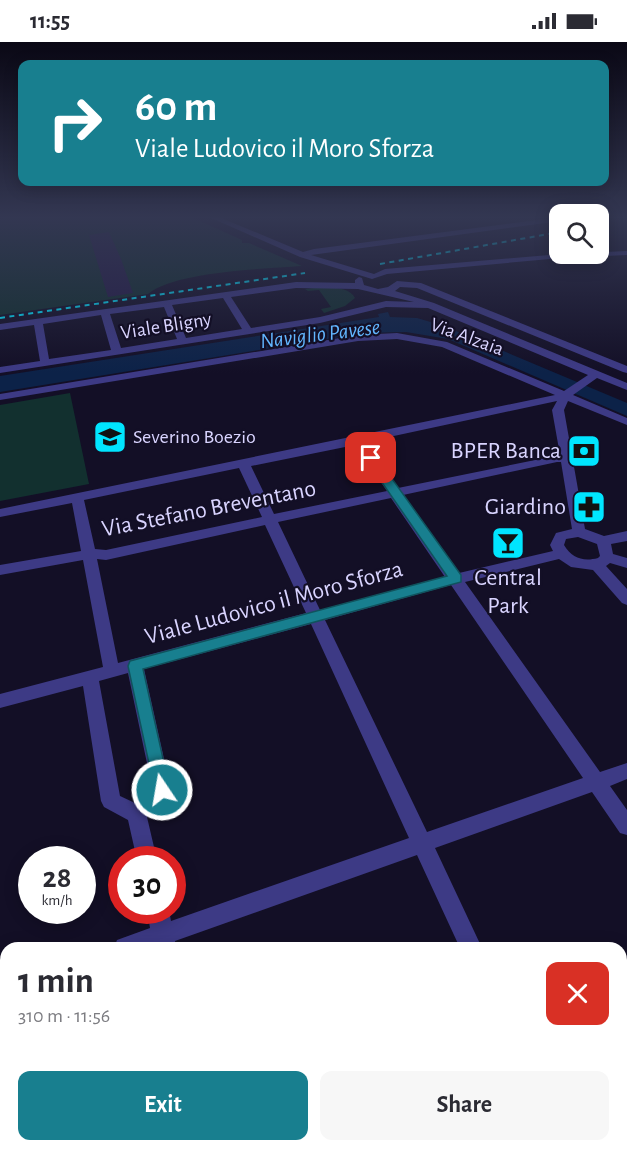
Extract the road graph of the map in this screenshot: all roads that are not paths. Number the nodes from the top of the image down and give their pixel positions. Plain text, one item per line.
1 (336, 269) edge
2 (338, 269) edge
3 (341, 269) edge
4 (433, 269) edge
5 (421, 270) junction
6 (374, 276) junction
7 (316, 284) junction
8 (397, 284) junction
9 (360, 285) junction
10 (386, 291) junction
11 (225, 295) junction
12 (417, 300) junction
13 (167, 303) junction
14 (431, 305) junction
15 (358, 310) junction
16 (105, 312) junction
17 (338, 316) junction
18 (38, 322) junction
19 (0, 327) edge
20 (248, 331) junction
21 (183, 342) junction
22 (117, 352) junction
23 (45, 363) junction
24 (0, 370) edge
25 (627, 370) edge
26 (596, 374) junction
27 (627, 387) edge
28 (567, 394) junction
29 (0, 396) edge
30 (627, 422) edge
31 (358, 440) junction
32 (567, 460) junction
33 (243, 463) junction
34 (397, 493) junction
35 (77, 496) junction
36 (0, 513) edge
37 (270, 520) junction
38 (579, 532) junction
39 (627, 536) edge
40 (603, 542) junction
41 (561, 554) junction
42 (90, 555) junction
43 (602, 561) junction
44 (627, 563) edge
45 (0, 570) edge
46 (456, 579) junction
47 (627, 599) edge
48 (315, 616) junction
49 (135, 666) junction
50 (112, 671) junction
51 (90, 678) junction
52 (0, 701) edge
53 (627, 771) edge
54 (598, 782) junction
55 (137, 814) junction
56 (627, 826) edge
57 (422, 842) junction
58 (144, 846) edge
59 (161, 924) edge
60 (164, 941) edge
61 (468, 942) edge

1 - 7 street
2 - 9 street
3 - 6 street
4 - 5 street
5 - 6 street
5 - 8 street
6 - 8 street
6 - 9 street
7 - 9 street
7 - 11 street
8 - 10 street
8 - 12 street
8 - 25 street
9 - 10 street
9 - 17 street, Viale Bligny
10 - 12 street
10 - 15 street, Viale Bligny
11 - 13 street
11 - 20 street
12 - 14 street
13 - 16 street
13 - 21 street
14 - 15 street, Viale Bligny
14 - 26 street
15 - 17 street, Viale Bligny
16 - 18 street
16 - 22 street
17 - 20 street, Viale Bligny
18 - 19 street
18 - 23 street
20 - 21 street, Viale Bligny
21 - 22 street, Viale Bligny
22 - 23 street, Viale Bligny
23 - 24 street, Viale Bligny
26 - 27 street
26 - 28 street
28 - 29 street, Via Alzaia
28 - 30 street, Via Alzaia
28 - 31 street
28 - 32 street
31 - 33 street
31 - 34 street
32 - 34 street, Via Stefano Breventano
32 - 38 street
33 - 35 street
33 - 37 street
34 - 37 street, Via Stefano Breventano
34 - 46 street
35 - 36 street
35 - 42 street
37 - 42 street, Via Stefano Breventano
37 - 48 street
38 - 40 street
38 - 41 street
39 - 40 street
40 - 43 street
41 - 43 street
41 - 46 street, Viale Ludovico il Moro Sforza
42 - 45 street, Via Stefano Breventano
42 - 50 street
43 - 44 street
43 - 47 street
46 - 48 street, Viale Ludovico il Moro Sforza
46 - 54 street
48 - 49 street, Viale Ludovico il Moro Sforza
48 - 57 street
49 - 50 street, Viale Ludovico il Moro Sforza
49 - 55 street
50 - 51 street, Viale Ludovico il Moro Sforza
51 - 52 street, Viale Ludovico il Moro Sforza
51 - 55 street
53 - 54 street
54 - 56 street
54 - 57 street
55 - 58 street
57 - 60 street
57 - 61 street
59 - 60 street

